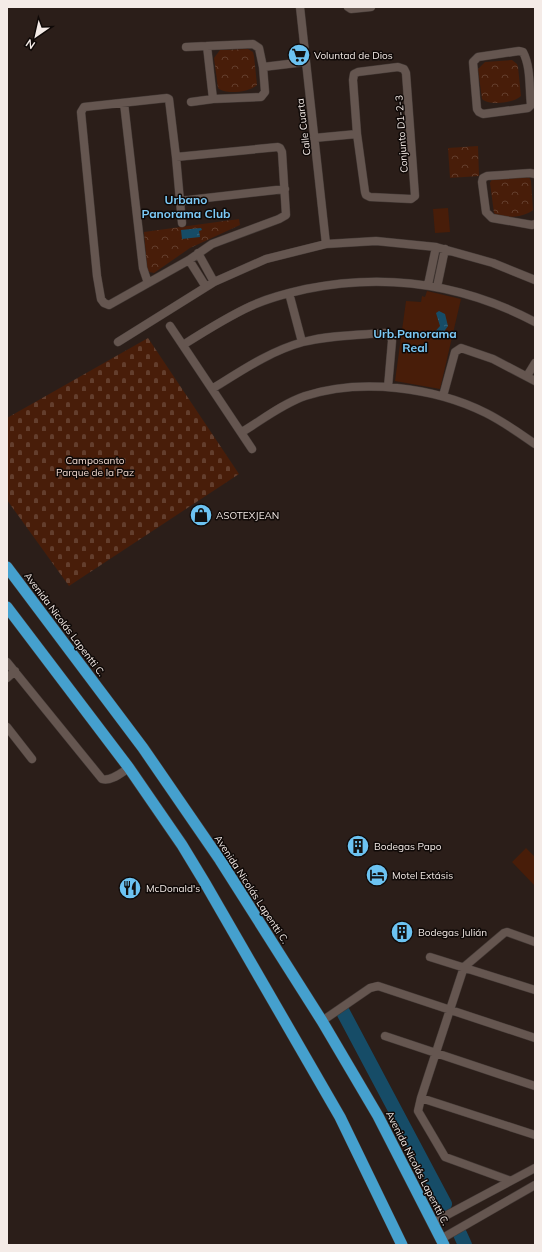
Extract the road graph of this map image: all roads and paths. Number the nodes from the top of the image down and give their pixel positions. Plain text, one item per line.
1 (300, 7) edge
2 (348, 7) edge
3 (371, 7) edge
4 (207, 46) junction
5 (186, 47) dead end
6 (305, 62) junction
7 (263, 67) junction
8 (532, 76) edge
9 (213, 99) junction
10 (191, 102) dead end
11 (124, 103) junction
12 (357, 134) junction
13 (314, 138) junction
14 (176, 157) junction
15 (535, 174) edge
16 (285, 189) junction
17 (180, 201) junction
18 (182, 223) dead end
19 (535, 224) edge
20 (326, 244) junction
21 (436, 247) junction
22 (445, 249) junction
23 (198, 253) junction
24 (189, 260) junction
25 (535, 280) edge
26 (214, 282) junction
27 (148, 283) junction
28 (428, 285) junction
29 (206, 287) junction
30 (437, 287) junction
31 (288, 293) junction
32 (535, 322) edge
33 (170, 326) dead end
34 (118, 342) dead end
35 (302, 342) junction
36 (183, 345) junction
37 (535, 363) edge
38 (527, 376) junction
39 (535, 381) edge
40 (388, 387) junction
41 (212, 388) junction
42 (443, 396) junction
43 (242, 432) junction
44 (535, 444) edge
45 (252, 449) dead end
46 (7, 567) edge
47 (7, 608) edge
48 (7, 662) edge
49 (15, 672) junction
50 (7, 678) edge
51 (7, 727) edge
52 (32, 759) dead end
53 (129, 768) junction
54 (535, 942) edge
55 (430, 957) dead end
56 (464, 967) junction
57 (535, 990) edge
58 (450, 1010) junction
59 (322, 1021) junction
60 (385, 1036) dead end
61 (535, 1038) edge
62 (436, 1053) junction
63 (535, 1086) edge
64 (421, 1098) junction
65 (535, 1135) edge
66 (535, 1168) edge
67 (371, 1180) junction
68 (511, 1181) junction
69 (535, 1185) edge
70 (432, 1223) junction
71 (443, 1242) edge
72 (397, 1245) edge
73 (402, 1245) edge

1 - 6 street, Calle Cuarta
2 - 3 street
4 - 5 street
4 - 7 street
4 - 9 street
6 - 7 street
6 - 13 street, Calle Cuarta
7 - 9 street
8 - 8 street
9 - 10 street
11 - 14 street
11 - 27 street
11 - 27 street
12 - 12 street, Conjunto D1-2-3
12 - 13 street
13 - 20 street, Calle Cuarta
14 - 16 street
14 - 17 street
15 - 19 street
16 - 17 street
16 - 23 street
17 - 18 street
20 - 21 street
20 - 26 street
21 - 22 street
21 - 28 street
22 - 25 street
22 - 30 street
23 - 24 street
23 - 26 street
24 - 27 street
24 - 29 street
26 - 29 street
28 - 30 street
28 - 31 street
29 - 34 street
30 - 32 street
31 - 35 street
31 - 36 street
33 - 36 street
35 - 40 street
35 - 41 street
36 - 41 street
37 - 38 street
38 - 39 street
38 - 42 street
40 - 42 street
40 - 43 street
41 - 43 street
42 - 44 street
43 - 45 street
46 - 59 highway, Avenida Nicolás Lapentti C.
47 - 53 highway
48 - 49 street
49 - 50 street
49 - 53 street
51 - 52 street
53 - 67 highway
54 - 56 street
55 - 56 street
56 - 57 street
56 - 58 street
58 - 59 street
58 - 61 street
58 - 62 street
59 - 70 highway, Avenida Nicolás Lapentti C.
60 - 62 street
62 - 63 street
62 - 64 street
64 - 65 street
64 - 68 street
66 - 68 street
67 - 72 highway
67 - 73 highway
68 - 70 street
69 - 71 street
70 - 71 highway, Avenida Nicolás Lapentti C.

